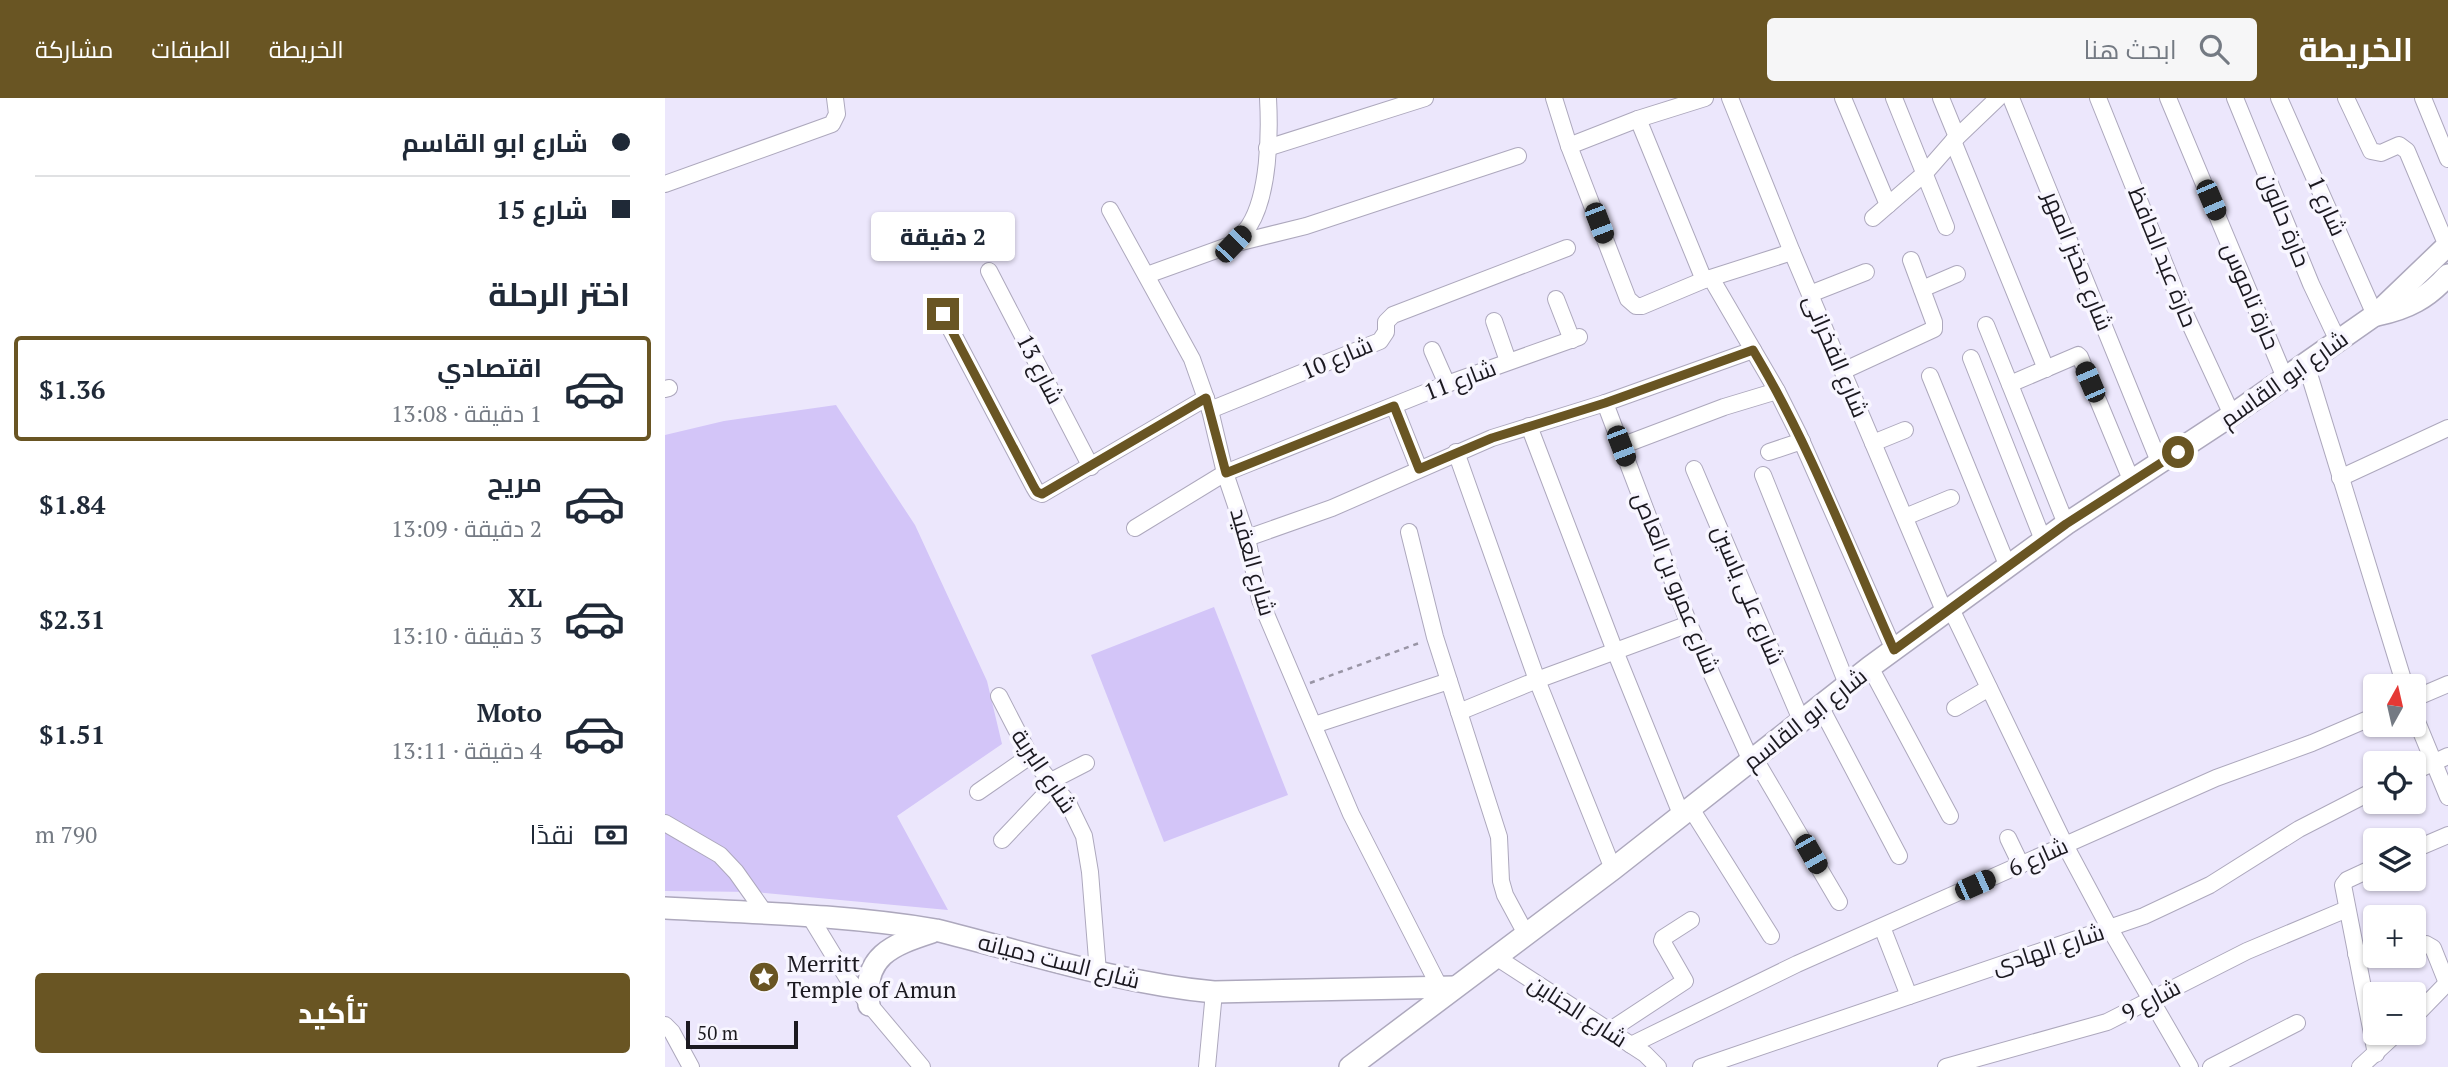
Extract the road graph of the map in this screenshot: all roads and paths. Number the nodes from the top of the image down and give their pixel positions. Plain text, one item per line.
1 (835, 98) edge
2 (1268, 98) edge
3 (1425, 98) edge
4 (1554, 98) edge
5 (1705, 98) edge
6 (1730, 98) edge
7 (1843, 98) edge
8 (1894, 98) edge
9 (1941, 98) edge
10 (1998, 98) edge
11 (2011, 98) edge
12 (2098, 98) edge
13 (2168, 98) edge
14 (2235, 98) edge
15 (2279, 98) edge
16 (2346, 98) edge
17 (2424, 98) edge
18 (1638, 119) junction
19 (1955, 139) junction
20 (1569, 146) junction
21 (1267, 148) junction
22 (1518, 156) dead end
23 (2448, 159) edge
24 (1925, 173) junction
25 (665, 184) edge
26 (1888, 205) junction
27 (1109, 210) dead end
28 (1873, 218) dead end
29 (1946, 227) dead end
30 (1233, 244) junction
31 (2448, 246) edge
32 (1567, 248) dead end
33 (1792, 252) junction
34 (1911, 260) dead end
35 (989, 271) dead end
36 (1866, 272) dead end
37 (1957, 274) dead end
38 (1146, 275) junction
39 (2448, 275) edge
40 (1707, 279) junction
41 (1922, 289) junction
42 (1810, 294) junction
43 (1556, 299) dead end
44 (943, 314) dead end
45 (2375, 315) junction
46 (1494, 321) dead end
47 (1986, 325) dead end
48 (2338, 341) junction
49 (1432, 350) dead end
50 (1753, 350) junction
51 (1971, 358) dead end
52 (1508, 361) junction
53 (2306, 364) junction
54 (2046, 369) junction
55 (1843, 370) junction
56 (1930, 376) dead end
57 (2285, 378) junction
58 (1447, 384) junction
59 (2010, 384) junction
60 (1777, 391) junction
61 (1605, 403) junction
62 (1208, 404) junction
63 (1394, 406) junction
64 (2232, 415) junction
65 (1529, 426) junction
66 (2448, 428) edge
67 (1905, 430) dead end
68 (1802, 441) junction
69 (1873, 443) junction
70 (1621, 446) junction
71 (1456, 452) junction
72 (1769, 452) dead end
73 (2160, 464) junction
74 (1090, 467) junction
75 (1419, 469) junction
76 (1694, 470) dead end
77 (1226, 473) junction
78 (1763, 475) dead end
79 (2340, 478) junction
80 (2132, 482) junction
81 (1951, 498) dead end
82 (1905, 517) junction
83 (2066, 524) junction
84 (1135, 528) dead end
85 (1409, 532) dead end
86 (1247, 538) junction
87 (2043, 540) junction
88 (2008, 567) junction
89 (1948, 611) junction
90 (1689, 624) junction
91 (1435, 637) junction
92 (1894, 650) junction
93 (1615, 651) junction
94 (1870, 667) junction
95 (2401, 674) edge
96 (1537, 680) junction
97 (1449, 681) junction
98 (1847, 684) junction
99 (2448, 684) edge
100 (1298, 688) junction
101 (1989, 688) junction
102 (2426, 693) edge
103 (999, 696) dead end
104 (1820, 706) junction
105 (1955, 708) dead end
106 (1459, 712) junction
107 (1801, 720) junction
108 (2363, 721) edge
109 (1314, 725) junction
110 (2426, 735) edge
111 (1030, 756) junction
112 (2440, 759) edge
113 (1753, 760) junction
114 (1086, 763) dead end
115 (1053, 783) junction
116 (978, 792) dead end
117 (2363, 796) edge
118 (2448, 797) edge
119 (1685, 811) junction
120 (1950, 816) dead end
121 (665, 823) edge
122 (2448, 835) edge
123 (2008, 838) dead end
124 (1002, 840) dead end
125 (2426, 844) edge
126 (2065, 845) junction
127 (1899, 856) dead end
128 (2021, 865) junction
129 (1613, 869) junction
130 (2363, 873) edge
131 (1839, 902) dead end
132 (665, 908) edge
133 (2347, 909) junction
134 (765, 913) junction
135 (809, 915) junction
136 (1691, 920) dead end
137 (1882, 927) junction
138 (2110, 929) junction
139 (936, 930) junction
140 (1526, 934) junction
141 (1771, 936) dead end
142 (2426, 944) edge
143 (2363, 953) edge
144 (2357, 954) junction
145 (1496, 957) junction
146 (1098, 972) junction
147 (2448, 982) edge
148 (1447, 988) junction
149 (1214, 992) junction
150 (1909, 996) junction
151 (2151, 1001) junction
152 (869, 1005) junction
153 (2426, 1005) edge
154 (2297, 1023) dead end
155 (665, 1025) edge
156 (1609, 1031) junction
157 (1631, 1045) junction
158 (2385, 1045) edge
159 (2376, 1054) junction
160 (1356, 1065) edge
161 (691, 1067) edge
162 (922, 1067) edge
163 (1207, 1067) edge
164 (1658, 1067) edge
165 (1701, 1067) edge
166 (1946, 1067) edge
167 (2190, 1067) edge
168 (2211, 1067) edge
169 (2360, 1067) edge

1 - 25 street
2 - 21 street
3 - 21 street
4 - 20 street
5 - 18 street
6 - 33 street, شارع الفخرانى
7 - 26 street
8 - 24 street
9 - 19 street
10 - 19 street
11 - 73 street, شارع مخبز المهر
12 - 64 street, حارة عبد الحافظ
13 - 57 street, حارة تاموس
14 - 48 street, حارة حالون
15 - 45 street, شارع 1
16 - 31 street
17 - 23 street
18 - 20 street
18 - 40 street
19 - 24 street
19 - 54 street
20 - 40 street
21 - 30 street
22 - 30 street
24 - 26 street
24 - 29 street
26 - 28 street
27 - 38 street, شارع العقيد
30 - 38 street
31 - 45 street, شارع ابو القاسم
32 - 62 street, شارع 10
33 - 40 street
33 - 42 street, شارع الفخرانى
34 - 41 street
35 - 74 street, شارع 13
36 - 42 street
37 - 41 street
38 - 62 street, شارع العقيد
39 - 45 street, شارع ابو القاسم
40 - 50 street
41 - 55 street
42 - 55 street, شارع الفخرانى
43 - 52 street, شارع 11
44 - 74 street, شارع 10
45 - 48 street, شارع ابو القاسم
46 - 52 street
47 - 59 street
48 - 53 street, شارع ابو القاسم
49 - 58 street
50 - 60 street
50 - 61 street
51 - 87 street
52 - 58 street, شارع 11
53 - 57 street, شارع ابو القاسم
53 - 79 street
54 - 59 street
54 - 80 street
55 - 69 street, شارع الفخرانى
56 - 88 street
57 - 64 street, شارع ابو القاسم
58 - 63 street, شارع 11
59 - 83 street
60 - 68 street
60 - 70 street
61 - 65 street
61 - 70 street, شارع عمرو بن العاص
62 - 74 street, شارع 10
62 - 77 street, شارع العقيد
63 - 75 street
63 - 77 street, شارع 11
64 - 73 street, شارع ابو القاسم
65 - 71 street
65 - 93 street
66 - 79 street
67 - 69 street
68 - 72 street
68 - 92 street
69 - 82 street, شارع الفخرانى
70 - 90 street, شارع عمرو بن العاص
71 - 75 street
71 - 96 street
73 - 80 street, شارع ابو القاسم
75 - 86 street
76 - 107 street, شارع على ياسين
77 - 84 street, شارع 11
77 - 86 street, شارع العقيد
78 - 98 street
79 - 95 street
80 - 83 street, شارع ابو القاسم
81 - 82 street
82 - 89 street, شارع الفخرانى
83 - 87 street, شارع ابو القاسم
85 - 91 street
86 - 100 street, شارع العقيد
87 - 88 street, شارع ابو القاسم
88 - 89 street, شارع ابو القاسم
89 - 92 street, شارع ابو القاسم
89 - 101 street, شارع الفخرانى
90 - 93 street
90 - 113 street, شارع عمرو بن العاص
91 - 97 street
91 - 100 path
92 - 94 street, شارع ابو القاسم
93 - 96 street
93 - 119 street
94 - 98 street, شارع ابو القاسم
94 - 120 street
96 - 106 street
96 - 129 street
97 - 106 street
97 - 109 street
98 - 104 street, شارع ابو القاسم
99 - 102 street
100 - 109 street, شارع العقيد
101 - 105 street
101 - 126 street, شارع الفخرانى
103 - 111 street, شارع البربة
104 - 107 street, شارع ابو القاسم
104 - 127 street
106 - 140 street
107 - 113 street, شارع ابو القاسم
108 - 126 street, شارع 6
109 - 148 street, شارع العقيد
110 - 112 street
111 - 115 street, شارع البربة
111 - 116 street
112 - 118 street
113 - 119 street, شارع ابو القاسم
113 - 131 street, شارع عمرو بن العاص
114 - 115 street
115 - 124 street
115 - 146 street, شارع البربة
117 - 138 street, شارع الهادى
119 - 129 street, شارع ابو القاسم
119 - 141 street
121 - 134 street
122 - 125 street
123 - 128 street
126 - 128 street, شارع 6
126 - 138 street, شارع الفخرانى
128 - 137 street, شارع 6
129 - 140 street, شارع ابو القاسم
130 - 133 street
132 - 134 street, شارع الست دميانه
133 - 144 street
133 - 151 street, شارع 9
134 - 135 street, شارع الست دميانه
135 - 139 street, شارع الست دميانه
135 - 152 street
136 - 156 street
137 - 150 street
137 - 157 street, شارع 6
138 - 150 street, شارع الهادى
138 - 151 street, شارع الفخرانى
139 - 146 street, شارع الست دميانه
139 - 152 street
140 - 145 street, شارع ابو القاسم
142 - 147 street
143 - 144 street
144 - 159 street
145 - 148 street, شارع ابو القاسم
145 - 156 street, شارع الجناين
146 - 149 street, شارع الست دميانه
147 - 153 street
148 - 149 street, شارع الست دميانه
148 - 160 street, شارع ابو القاسم
149 - 163 street
150 - 165 street, شارع الهادى
151 - 166 street, شارع 9
151 - 167 street, شارع الفخرانى
152 - 162 street
154 - 168 street
155 - 161 street
156 - 157 street, شارع الجناين
157 - 164 street, شارع الجناين
158 - 159 street
159 - 169 street

